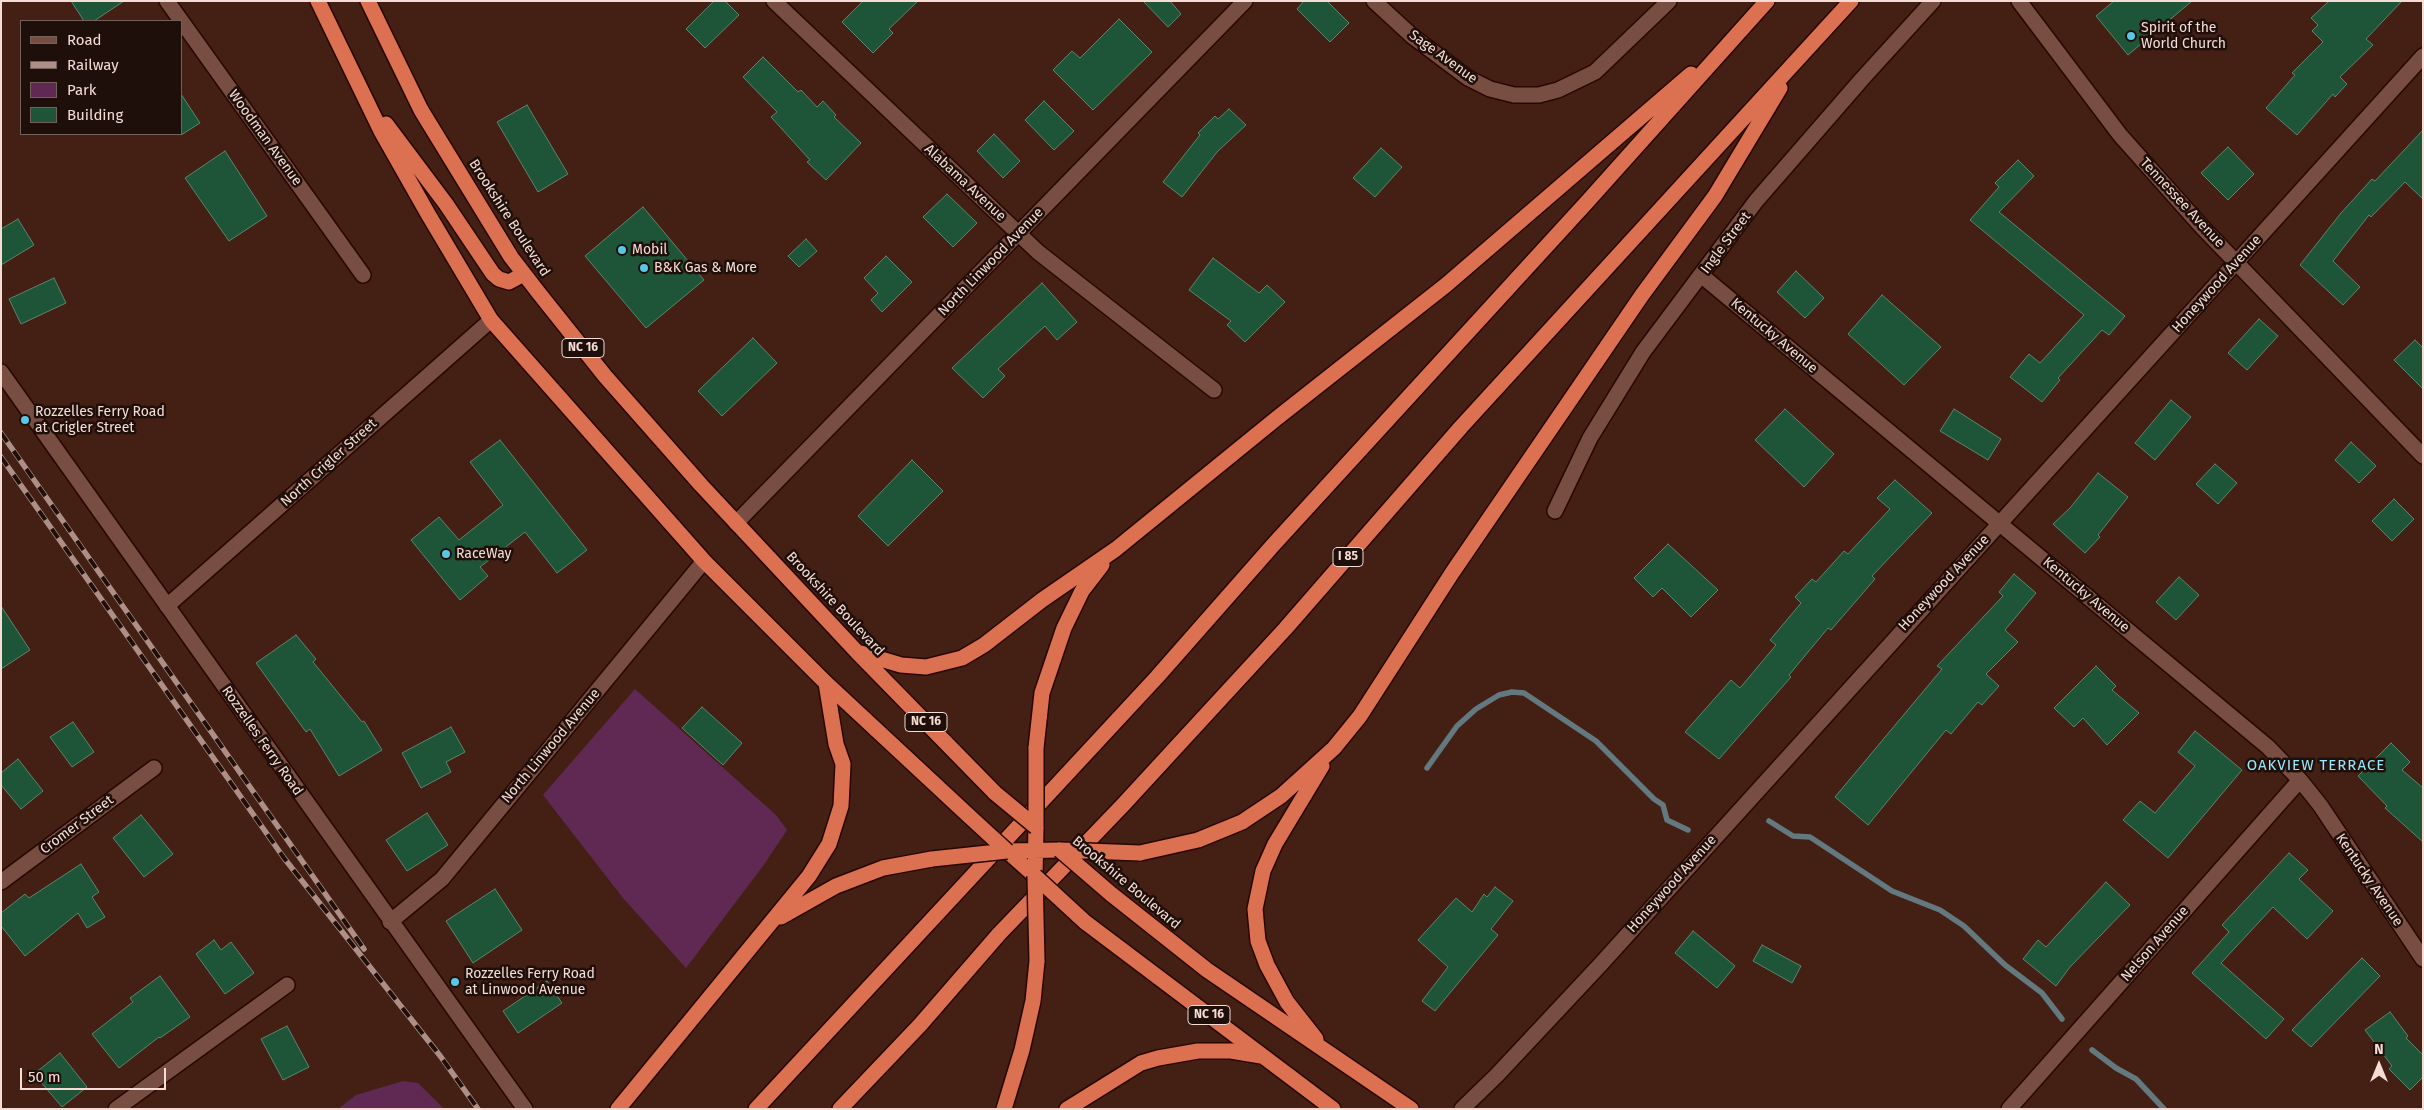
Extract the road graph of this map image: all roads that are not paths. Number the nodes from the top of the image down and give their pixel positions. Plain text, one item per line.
1 (168, 1) edge
2 (318, 1) edge
3 (368, 1) edge
4 (1245, 1) edge
5 (1374, 1) edge
6 (1669, 1) edge
7 (1766, 1) edge
8 (1851, 1) edge
9 (1933, 1) edge
10 (2019, 1) edge
11 (780, 3) edge
12 (182, 20) edge
13 (182, 21) edge
14 (1740, 32) junction
15 (2423, 56) edge
16 (1796, 61) junction
17 (364, 95) junction
18 (1018, 233) junction
19 (2236, 261) junction
20 (524, 274) junction
21 (363, 275) dead end
22 (1701, 275) junction
23 (491, 320) junction
24 (1, 372) edge
25 (1214, 390) dead end
26 (2423, 456) edge
27 (1555, 510) dead end
28 (736, 523) junction
29 (1999, 523) junction
30 (1116, 549) junction
31 (704, 561) junction
32 (167, 606) junction
33 (857, 652) junction
34 (826, 684) junction
35 (1334, 748) junction
36 (154, 768) dead end
37 (2300, 780) junction
38 (1036, 827) junction
39 (1007, 850) junction
40 (1035, 850) junction
41 (1060, 850) junction
42 (1035, 876) junction
43 (1, 882) edge
44 (390, 922) junction
45 (769, 924) junction
46 (2423, 959) edge
47 (287, 985) dead end
48 (1324, 1050) junction
49 (1263, 1056) junction
50 (116, 1109) edge
51 (525, 1109) edge
52 (618, 1109) edge
53 (756, 1109) edge
54 (840, 1109) edge
55 (1004, 1109) edge
56 (1067, 1109) edge
57 (1333, 1109) edge
58 (1411, 1109) edge
59 (1462, 1109) edge
60 (2009, 1109) edge

1 - 12 street, Woodman Avenue
2 - 17 highway, NC 16
3 - 20 highway, Brookshire Boulevard / NC 16
4 - 18 street, North Linwood Avenue
5 - 6 street, Sage Avenue
7 - 14 highway
8 - 16 highway, I 85
9 - 22 street, Ingle Street
10 - 19 street, Tennessee Avenue
11 - 18 street, Alabama Avenue
13 - 21 street, Woodman Avenue
14 - 30 highway
14 - 53 highway
15 - 19 street, Honeywood Avenue
16 - 35 highway
16 - 54 highway, I 85
17 - 20 highway
17 - 23 highway, NC 16
18 - 25 street, Alabama Avenue
18 - 28 street, North Linwood Avenue
19 - 26 street, Tennessee Avenue
19 - 29 street, Honeywood Avenue
20 - 28 highway, Brookshire Boulevard / NC 16
22 - 27 street, Ingle Street
22 - 29 street, Kentucky Avenue
23 - 31 highway, NC 16
23 - 32 street, North Crigler Street
24 - 32 street, Rozzelles Ferry Road
28 - 33 highway, Brookshire Boulevard / NC 16
29 - 37 street, Kentucky Avenue
29 - 59 street, Honeywood Avenue
30 - 33 highway
30 - 38 highway, bridge
31 - 34 highway, NC 16
31 - 44 street, North Linwood Avenue
32 - 44 street, Rozzelles Ferry Road
33 - 38 highway, Brookshire Boulevard / NC 16, bridge
34 - 39 highway, NC 16, bridge
34 - 45 highway
35 - 41 highway, bridge
35 - 48 highway
36 - 43 street, Cromer Street
37 - 46 street, Kentucky Avenue
37 - 60 street, Nelson Avenue
38 - 40 highway
38 - 41 highway, Brookshire Boulevard / NC 16
39 - 40 highway
39 - 42 highway, NC 16
39 - 45 highway, bridge
40 - 41 highway
40 - 42 highway
41 - 48 highway, Brookshire Boulevard / NC 16, bridge
42 - 49 highway, NC 16, bridge
42 - 55 highway, bridge
44 - 51 street, Rozzelles Ferry Road
45 - 52 highway
47 - 50 street
48 - 58 highway, Brookshire Boulevard / NC 16
49 - 56 highway
49 - 57 highway, NC 16

